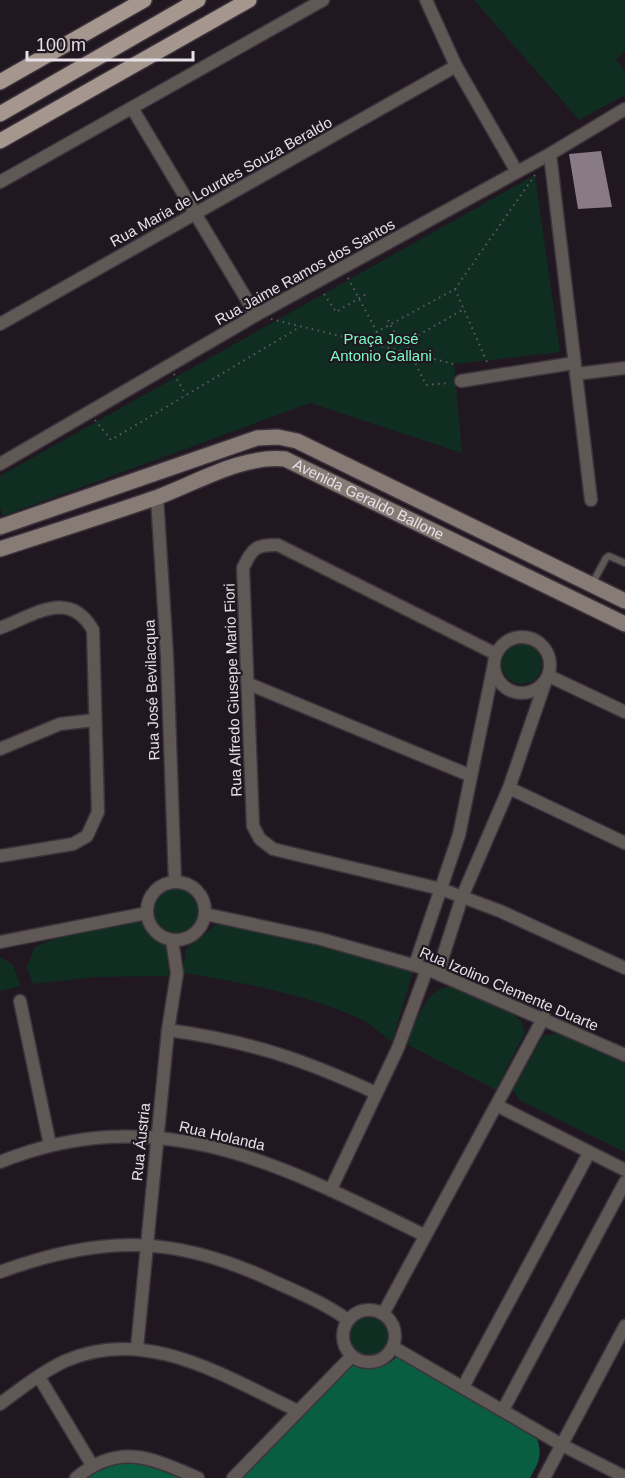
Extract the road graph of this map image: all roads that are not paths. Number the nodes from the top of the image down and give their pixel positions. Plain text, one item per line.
1 (144, 0) edge
2 (198, 0) edge
3 (249, 0) edge
4 (323, 0) edge
5 (424, 3) edge
6 (456, 66) junction
7 (0, 82) edge
8 (132, 108) junction
9 (625, 109) edge
10 (0, 114) edge
11 (0, 141) edge
12 (550, 154) junction
13 (517, 172) junction
14 (0, 183) edge
15 (195, 213) junction
16 (256, 315) junction
17 (0, 324) edge
18 (575, 368) junction
19 (625, 368) edge
20 (462, 381) road end
21 (0, 464) edge
22 (157, 497) junction
23 (591, 500) dead end
24 (0, 527) edge
25 (0, 549) edge
26 (625, 563) edge
27 (592, 585) junction
28 (625, 601) edge
29 (625, 624) edge
30 (0, 628) edge
31 (495, 659) junction
32 (548, 678) junction
33 (249, 684) junction
34 (625, 712) edge
35 (95, 720) junction
36 (0, 749) edge
37 (470, 775) junction
38 (509, 788) junction
39 (625, 843) edge
40 (0, 856) edge
41 (175, 882) junction
42 (441, 889) junction
43 (462, 897) junction
44 (147, 913) junction
45 (205, 914) junction
46 (172, 940) junction
47 (0, 942) edge
48 (625, 968) edge
49 (427, 969) junction
50 (20, 1001) dead end
51 (544, 1017) junction
52 (168, 1030) junction
53 (625, 1055) edge
54 (376, 1093) junction
55 (498, 1106) junction
56 (157, 1138) junction
57 (50, 1145) junction
58 (589, 1153) junction
59 (0, 1162) edge
60 (625, 1170) edge
61 (625, 1182) edge
62 (331, 1189) junction
63 (424, 1235) junction
64 (146, 1244) junction
65 (0, 1272) edge
66 (383, 1314) junction
67 (348, 1320) junction
68 (625, 1326) edge
69 (393, 1347) junction
70 (137, 1348) junction
71 (352, 1356) junction
72 (39, 1377) junction
73 (464, 1387) junction
74 (0, 1404) edge
75 (503, 1410) junction
76 (298, 1411) junction
77 (562, 1445) junction
78 (92, 1465) junction
79 (625, 1477) edge
80 (76, 1478) edge
81 (198, 1478) edge
82 (233, 1478) edge
83 (544, 1478) edge

1 - 7 main road
2 - 10 main road
3 - 11 main road
4 - 8 street
5 - 6 street
6 - 13 street
6 - 15 street, Rua Maria de Lourdes Souza Beraldo
8 - 14 street
8 - 15 street
9 - 12 street, Rua Jaime Ramos dos Santos
12 - 13 street, Rua Jaime Ramos dos Santos
12 - 18 street
13 - 16 street, Rua Jaime Ramos dos Santos
15 - 16 street
15 - 17 street, Rua Maria de Lourdes Souza Beraldo
16 - 21 street, Rua Jaime Ramos dos Santos
18 - 19 street
18 - 20 street
18 - 23 street
22 - 25 street, Avenida Geraldo Ballone
22 - 29 street, Avenida Geraldo Ballone
22 - 41 street, Rua José Bevilacqua
24 - 27 street, Avenida Geraldo Ballone
26 - 27 lane
27 - 28 street, Avenida Geraldo Ballone
30 - 35 street
31 - 32 street
31 - 32 street
31 - 33 street, Rua Alfredo Giusepe Mario Fiori
31 - 37 street
32 - 34 street
32 - 38 street
33 - 37 street
33 - 42 street, Rua Alfredo Giusepe Mario Fiori
35 - 36 street
35 - 40 street
37 - 42 street
38 - 39 street
38 - 43 street
41 - 44 street
41 - 45 street
42 - 43 street, Rua Alfredo Giusepe Mario Fiori
42 - 49 street
43 - 48 street, Rua Alfredo Giusepe Mario Fiori
43 - 49 street
44 - 46 street
44 - 47 street
45 - 46 street
45 - 49 street, Rua Izolino Clemente Duarte
46 - 52 street, Rua Áustria
49 - 51 street, Rua Izolino Clemente Duarte
49 - 54 street
50 - 57 street
51 - 53 street, Rua Izolino Clemente Duarte
51 - 55 street
52 - 54 street
52 - 56 street, Rua Áustria
54 - 62 street
55 - 58 street
55 - 63 street
56 - 57 street, Rua Holanda
56 - 62 street, Rua Holanda
56 - 64 street, Rua Áustria
57 - 59 street, Rua Holanda
58 - 60 street
58 - 73 street
61 - 75 street
62 - 63 street, Rua Holanda
63 - 66 street
64 - 65 street
64 - 67 street
64 - 70 street, Rua Áustria
66 - 67 street
66 - 69 street
67 - 71 street
68 - 77 street
69 - 71 street
69 - 73 street
70 - 72 street
70 - 76 street
71 - 76 street
72 - 74 street
72 - 78 street
73 - 75 street
75 - 77 street
76 - 82 street
77 - 79 street
77 - 83 street
78 - 80 street
78 - 81 street

